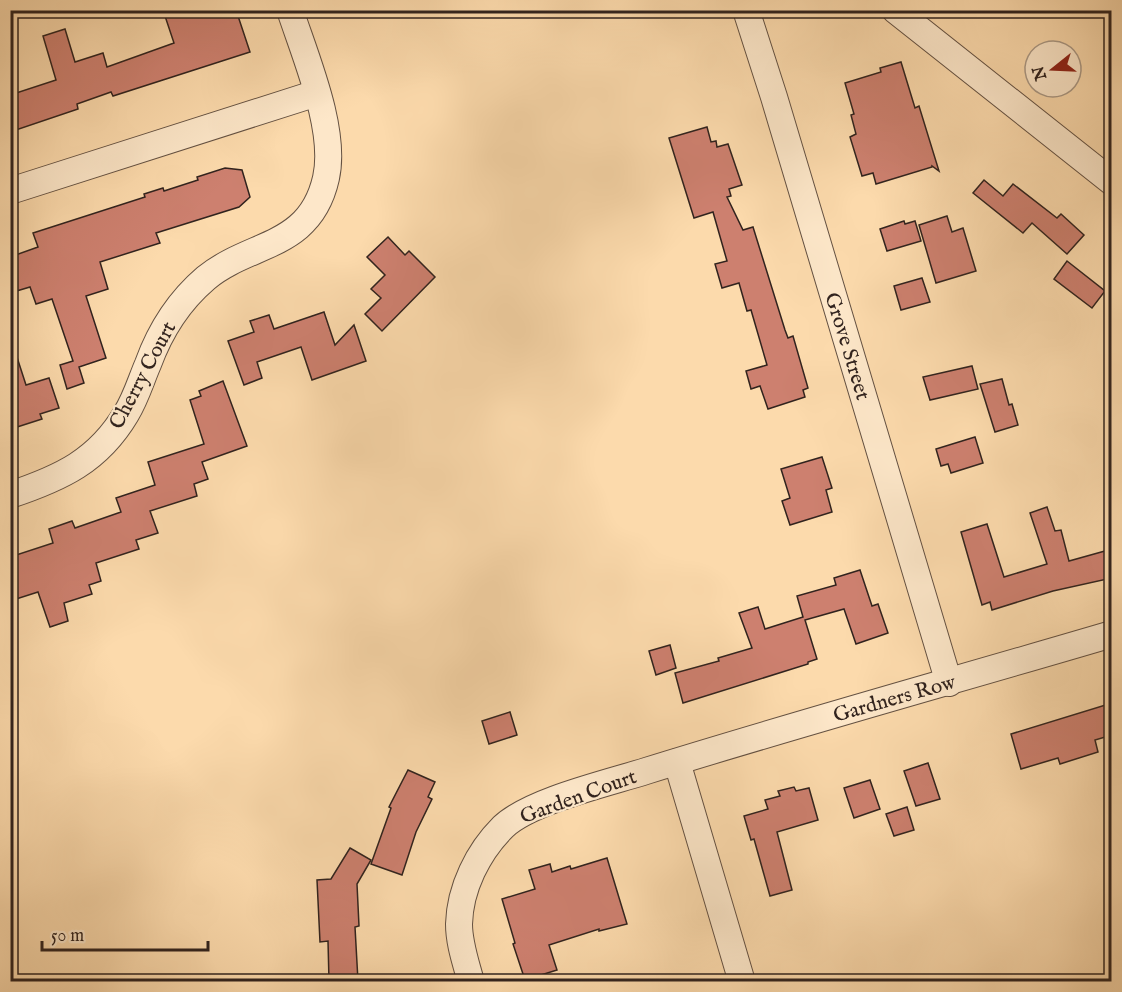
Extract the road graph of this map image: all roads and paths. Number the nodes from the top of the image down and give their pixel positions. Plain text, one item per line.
1 (290, 10) edge
2 (746, 10) edge
3 (895, 10) edge
4 (317, 93) junction
5 (1112, 182) edge
6 (10, 191) edge
7 (10, 495) edge
8 (1112, 634) edge
9 (949, 683) junction
10 (677, 762) junction
11 (471, 981) edge
12 (742, 981) edge

1 - 4 street, Cherry Court
2 - 9 street, Grove Street
3 - 5 street
4 - 6 street
4 - 7 street, Cherry Court
8 - 9 street, Gardners Row
9 - 10 street, Gardners Row
10 - 11 street, Garden Court
10 - 12 street

